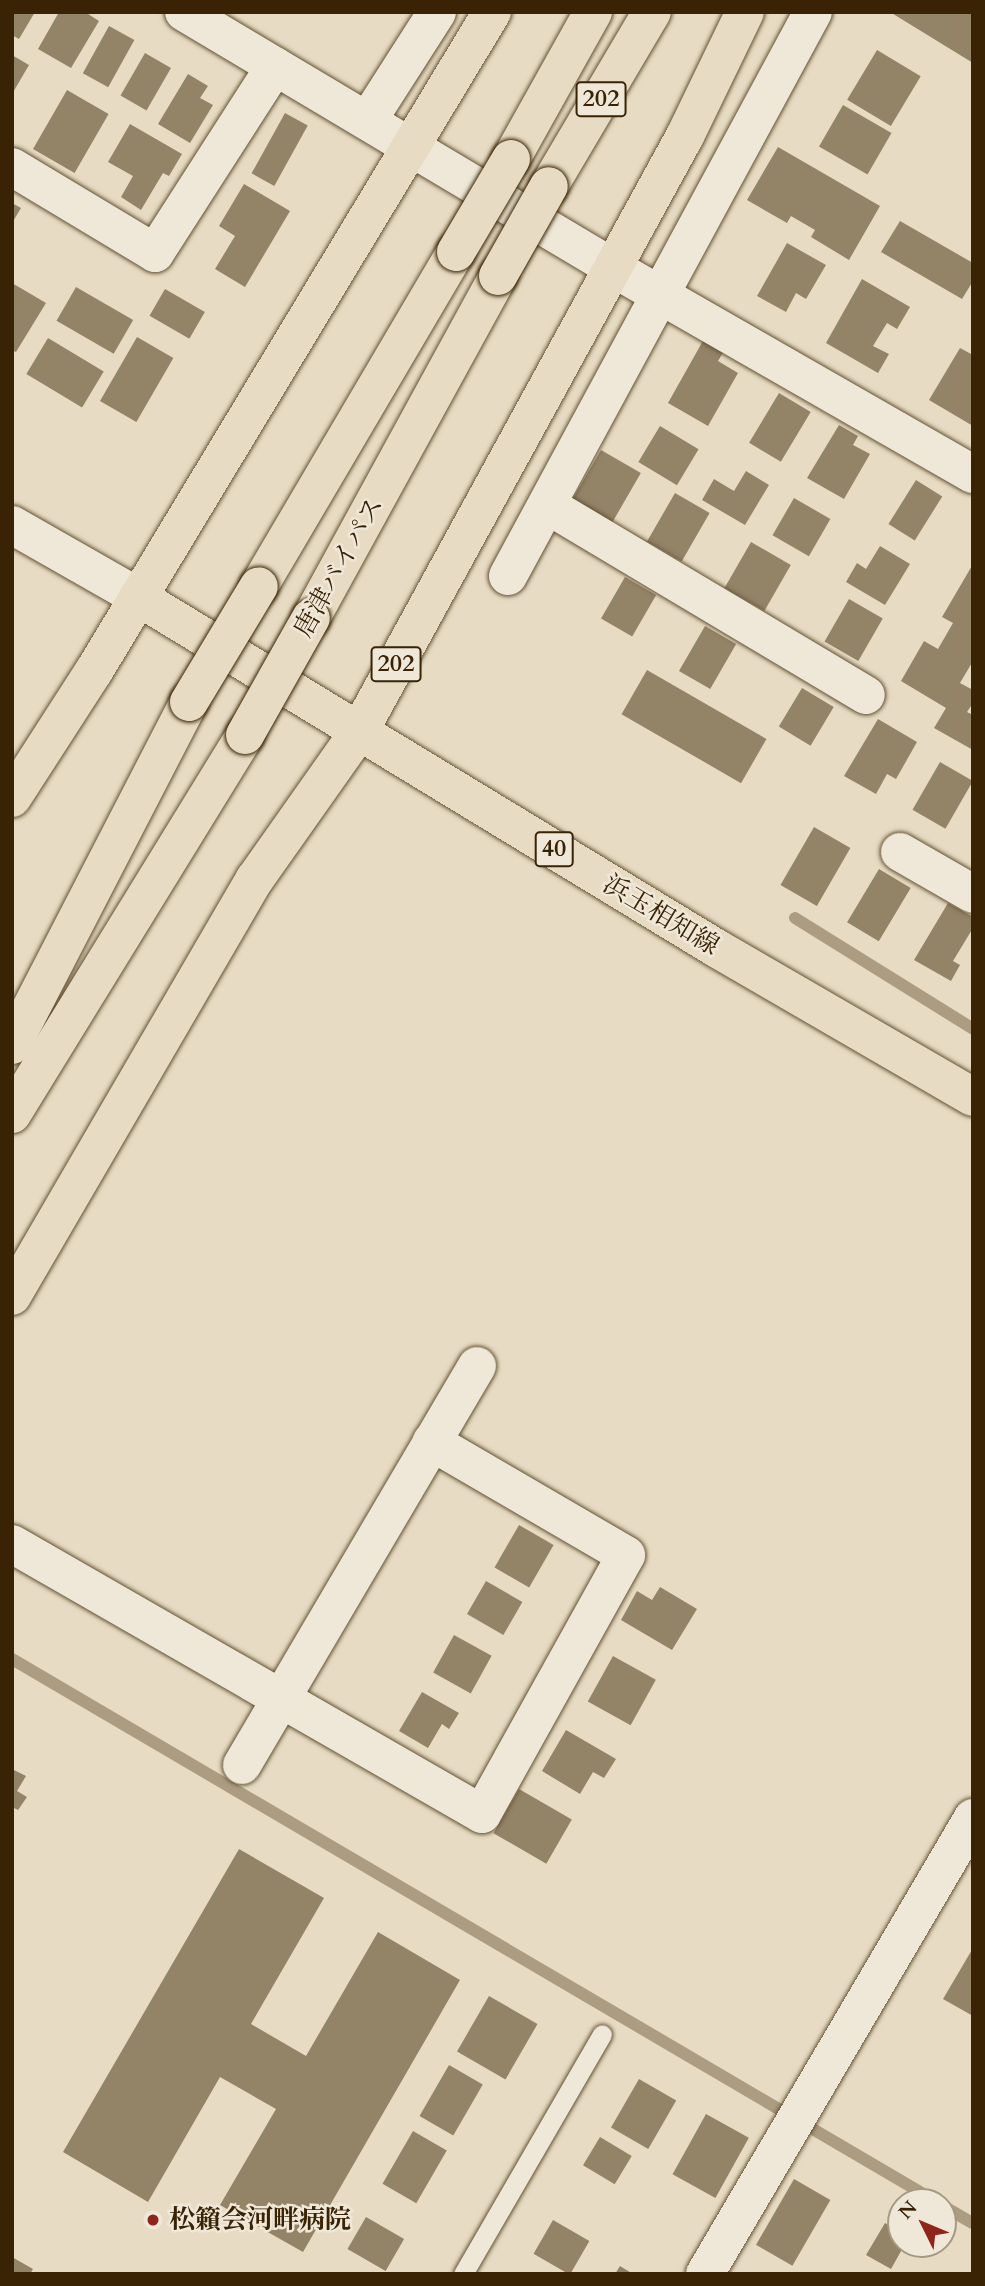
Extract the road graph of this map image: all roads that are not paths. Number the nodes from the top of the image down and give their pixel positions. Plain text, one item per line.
1 (184, 12) edge
2 (437, 12) edge
3 (492, 12) edge
4 (593, 12) edge
5 (652, 12) edge
6 (745, 12) edge
7 (813, 12) edge
8 (275, 66) junction
9 (368, 121) junction
10 (412, 146) junction
11 (12, 167) edge
12 (613, 268) junction
13 (660, 294) junction
14 (973, 474) edge
15 (547, 505) junction
16 (12, 525) edge
17 (508, 576) dead end
18 (138, 597) junction
19 (866, 695) dead end
20 (360, 730) junction
21 (12, 798) edge
22 (900, 852) dead end
23 (973, 894) edge
24 (12, 1045) edge
25 (973, 1097) edge
26 (12, 1114) edge
27 (12, 1296) edge
28 (477, 1366) dead end
29 (432, 1442) junction
30 (12, 1544) edge
31 (281, 1698) junction
32 (242, 1765) dead end
33 (973, 1818) edge
34 (602, 2034) dead end
35 (463, 2274) edge
36 (705, 2274) edge

1 - 8 street
2 - 9 street
3 - 10 main road
4 - 24 main road, 202, bridge
5 - 26 main road, 唐津バイパス / 202, bridge
6 - 12 main road, 202
7 - 13 street
8 - 9 street
8 - 11 street
9 - 10 street
10 - 12 street
10 - 18 main road
12 - 13 street
12 - 20 main road, 202
13 - 14 street
13 - 15 street
15 - 17 street
15 - 19 street
16 - 18 street
18 - 20 main road, 浜玉相知線 / 40
18 - 21 main road
20 - 25 main road, 浜玉相知線 / 40
20 - 27 main road, 202
22 - 23 street
28 - 29 street
29 - 31 street
29 - 31 street
30 - 31 street
31 - 32 street
33 - 36 street
34 - 35 lane

